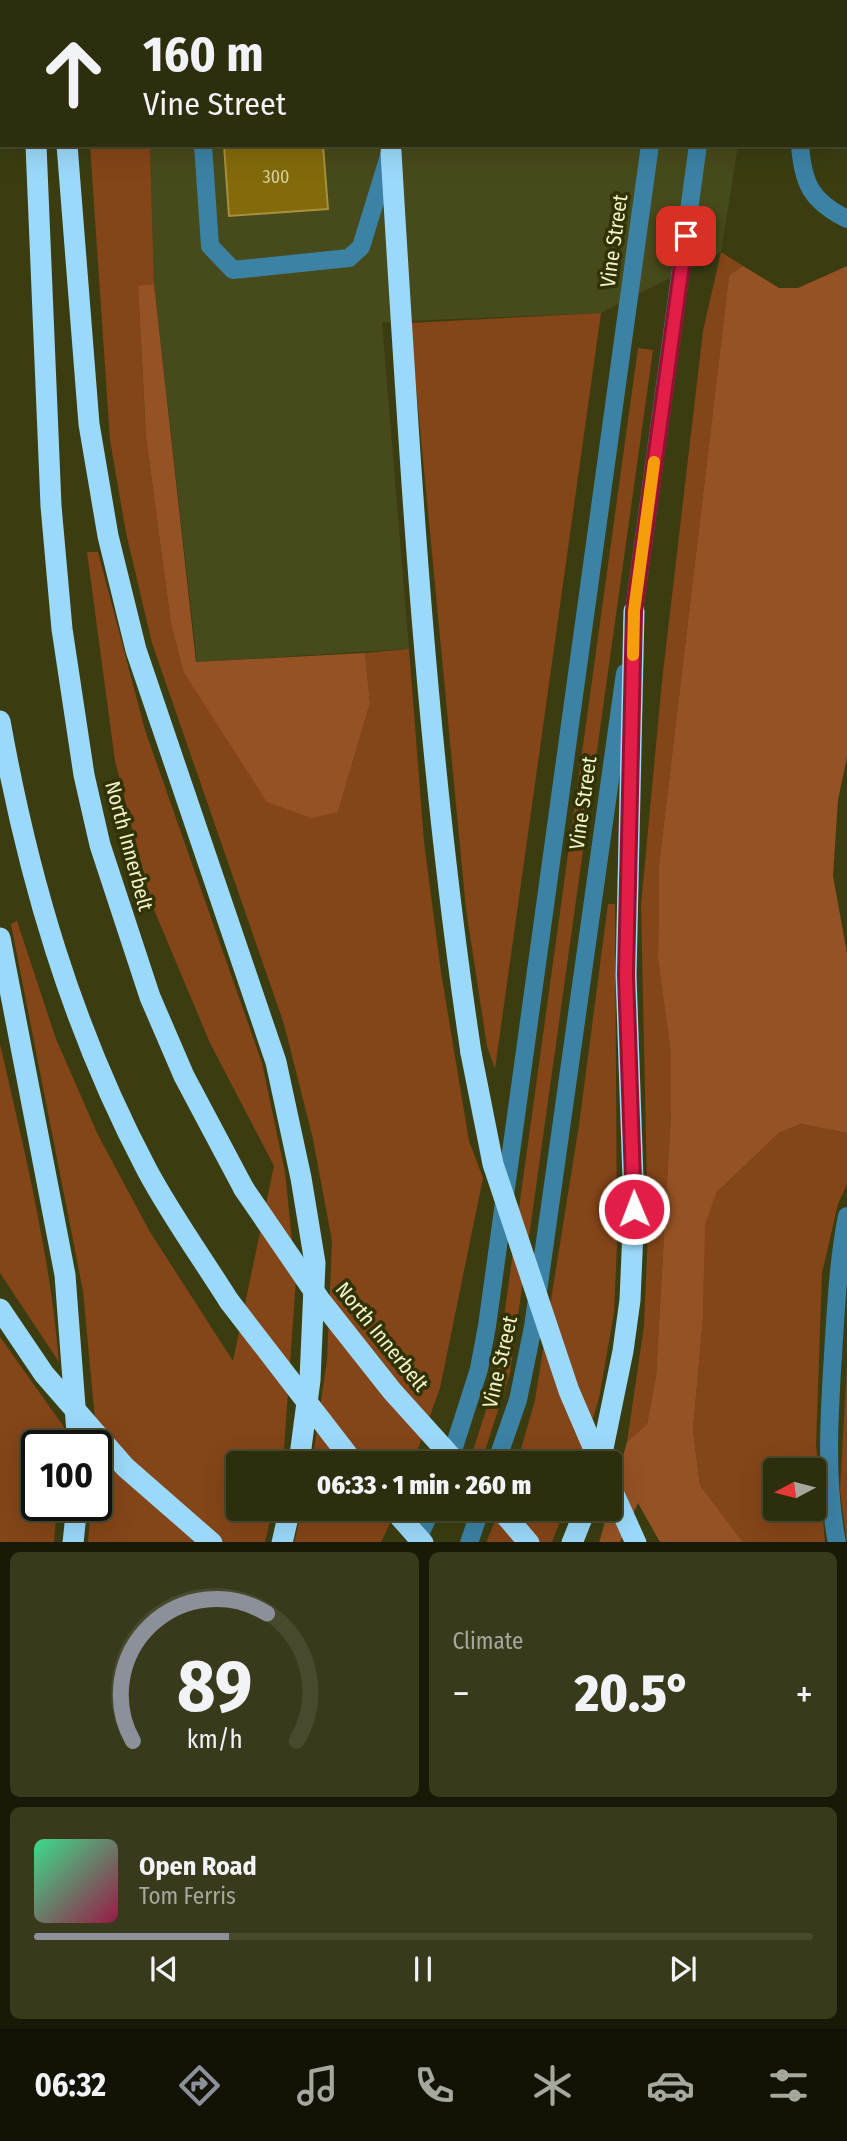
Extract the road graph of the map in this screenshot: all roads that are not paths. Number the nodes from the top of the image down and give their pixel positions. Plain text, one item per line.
1 (36, 147) edge
2 (67, 147) edge
3 (203, 147) edge
4 (650, 147) edge
5 (698, 147) edge
6 (800, 147) edge
7 (390, 149) edge
8 (847, 219) edge
9 (634, 611) junction
10 (0, 721) edge
11 (0, 938) edge
12 (847, 1216) edge
13 (0, 1308) edge
14 (77, 1430) edge
15 (301, 1451) edge
16 (345, 1451) edge
17 (446, 1451) edge
18 (453, 1451) edge
19 (500, 1451) edge
20 (595, 1451) edge
21 (602, 1451) edge
22 (622, 1511) edge
23 (75, 1521) edge
24 (287, 1521) edge
25 (404, 1521) edge
26 (426, 1521) edge
27 (476, 1521) edge
28 (510, 1521) edge
29 (581, 1521) edge
30 (73, 1542) edge
31 (212, 1542) edge
32 (282, 1542) edge
33 (416, 1542) edge
34 (423, 1542) edge
35 (469, 1542) edge
36 (529, 1542) edge
37 (572, 1542) edge
38 (636, 1542) edge
39 (837, 1542) edge

1 - 17 highway, North Innerbelt, bridge
2 - 15 highway
3 - 7 street
4 - 18 street, Vine Street
5 - 9 street, Vine Street
6 - 8 street
7 - 20 highway, bridge
9 - 19 street, Vine Street
9 - 21 highway
10 - 16 highway, bridge
11 - 14 highway
12 - 39 street
13 - 31 highway, bridge
22 - 38 highway
23 - 30 highway
24 - 32 highway
25 - 34 highway, bridge
26 - 33 street
27 - 35 street
28 - 36 highway
29 - 37 highway

